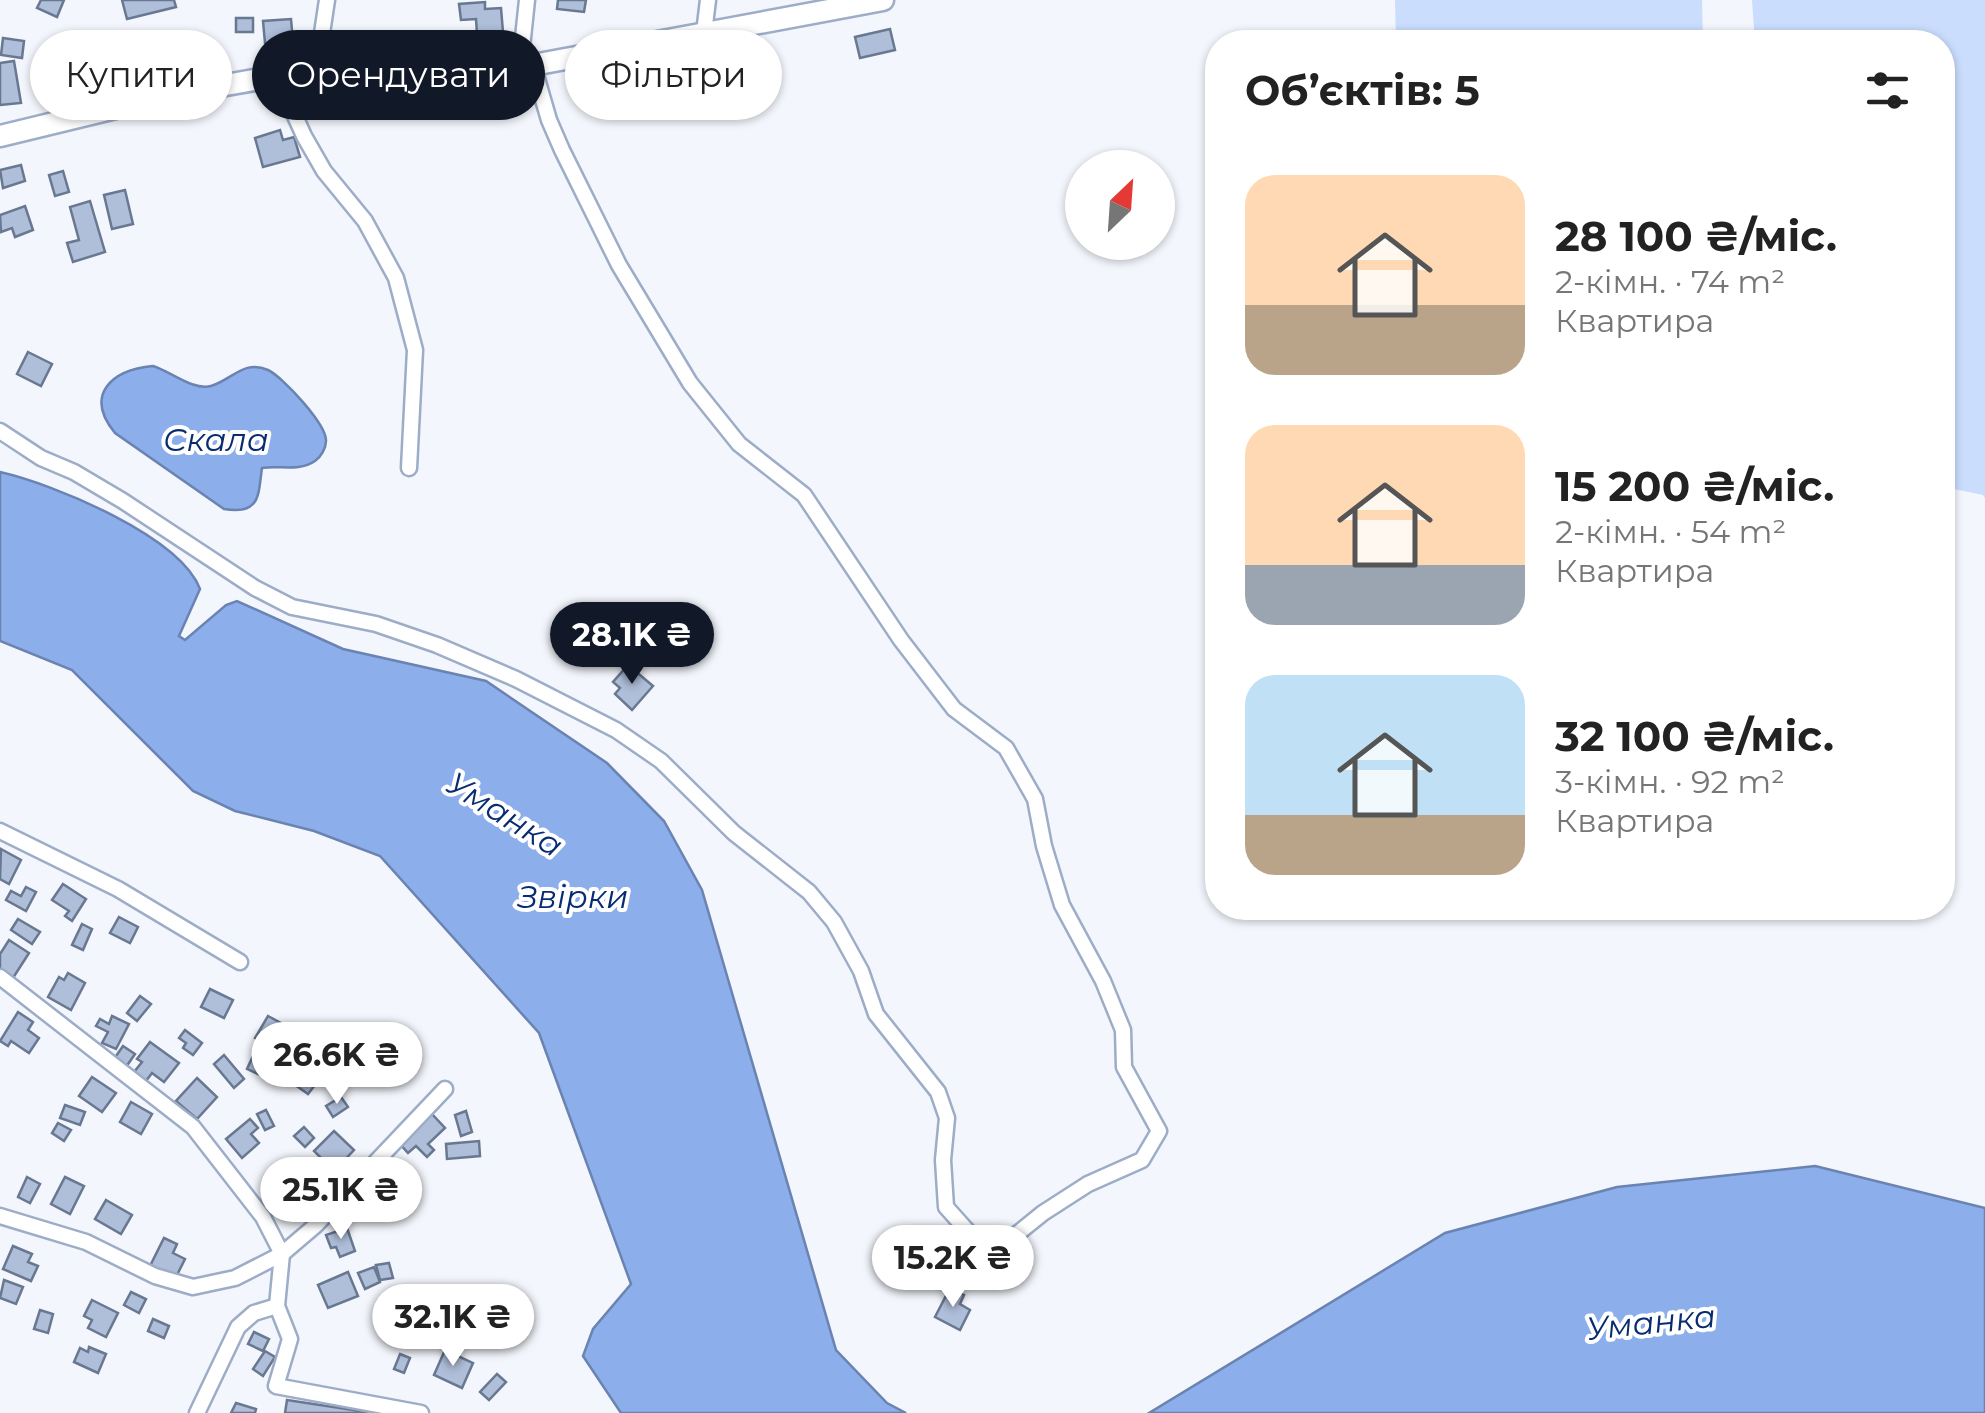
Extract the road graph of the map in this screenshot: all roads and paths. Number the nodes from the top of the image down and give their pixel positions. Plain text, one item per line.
1 (326, 0) edge
2 (527, 0) edge
3 (708, 0) edge
4 (883, 0) edge
5 (322, 30) edge
6 (527, 30) edge
7 (704, 30) edge
8 (720, 30) edge
9 (252, 80) edge
10 (545, 110) edge
11 (297, 120) edge
12 (0, 136) edge
13 (0, 431) edge
14 (409, 468) dead end
15 (0, 831) edge
16 (240, 962) dead end
17 (0, 977) edge
18 (444, 1089) dead end
19 (0, 1216) edge
20 (282, 1254) junction
21 (278, 1306) junction
22 (197, 1413) edge
23 (421, 1413) edge

1 - 5 street
2 - 6 street
3 - 7 street
4 - 8 main road
9 - 12 main road
10 - 13 street
11 - 14 street
15 - 16 street
17 - 20 street
18 - 20 street
19 - 20 street
20 - 21 street
21 - 22 street
21 - 23 street

